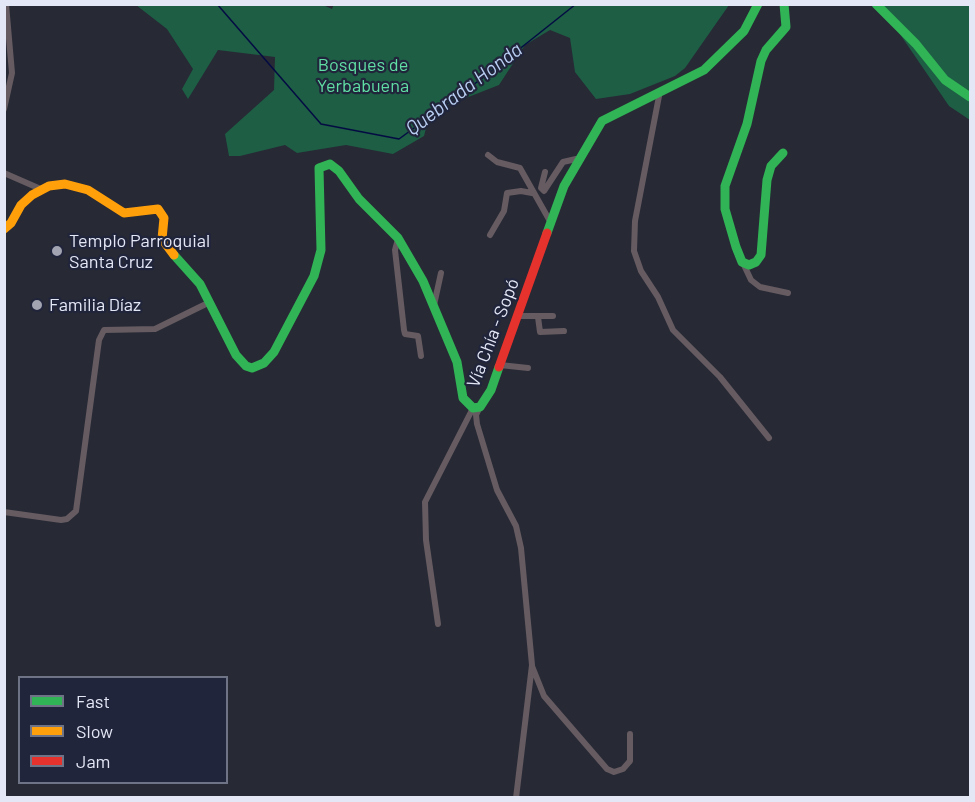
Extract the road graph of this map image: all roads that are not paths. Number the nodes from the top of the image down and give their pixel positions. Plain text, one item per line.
1 (6, 4) edge
2 (758, 4) edge
3 (784, 4) edge
4 (876, 4) edge
5 (660, 90) junction
6 (970, 97) edge
7 (4, 110) edge
8 (783, 153) dead end
9 (488, 155) dead end
10 (576, 159) junction
11 (545, 172) dead end
12 (4, 173) edge
13 (43, 190) junction
14 (532, 193) junction
15 (551, 224) junction
16 (4, 229) edge
17 (490, 235) dead end
18 (398, 238) junction
19 (742, 262) junction
20 (441, 273) dead end
21 (788, 293) dead end
22 (210, 302) junction
23 (434, 305) junction
24 (517, 316) junction
25 (553, 316) dead end
26 (538, 317) junction
27 (564, 331) dead end
28 (421, 356) dead end
29 (500, 365) junction
30 (528, 368) dead end
31 (477, 407) junction
32 (769, 438) dead end
33 (4, 513) edge
34 (438, 624) dead end
35 (532, 665) junction
36 (630, 734) dead end
37 (516, 798) edge

1 - 7 street
2 - 5 street, Vía Chía - Sopó
3 - 19 street
4 - 6 street
5 - 10 street, Vía Chía - Sopó
5 - 32 street
8 - 19 street
9 - 14 street
10 - 11 street
10 - 15 street, Vía Chía - Sopó
12 - 13 street
13 - 16 street, Vía Chía - Sopó
13 - 22 street, Vía Chía - Sopó
14 - 15 street
14 - 17 street
15 - 24 street, Vía Chía - Sopó
18 - 22 street, Vía Chía - Sopó
18 - 23 street, Vía Chía - Sopó
18 - 28 street
19 - 21 street
20 - 23 street
22 - 33 street
23 - 31 street, Vía Chía - Sopó
24 - 26 street
24 - 29 street, Vía Chía - Sopó
25 - 26 street
26 - 27 street
29 - 30 street
29 - 31 street, Vía Chía - Sopó
31 - 34 street
31 - 35 street
35 - 36 street
35 - 37 street

